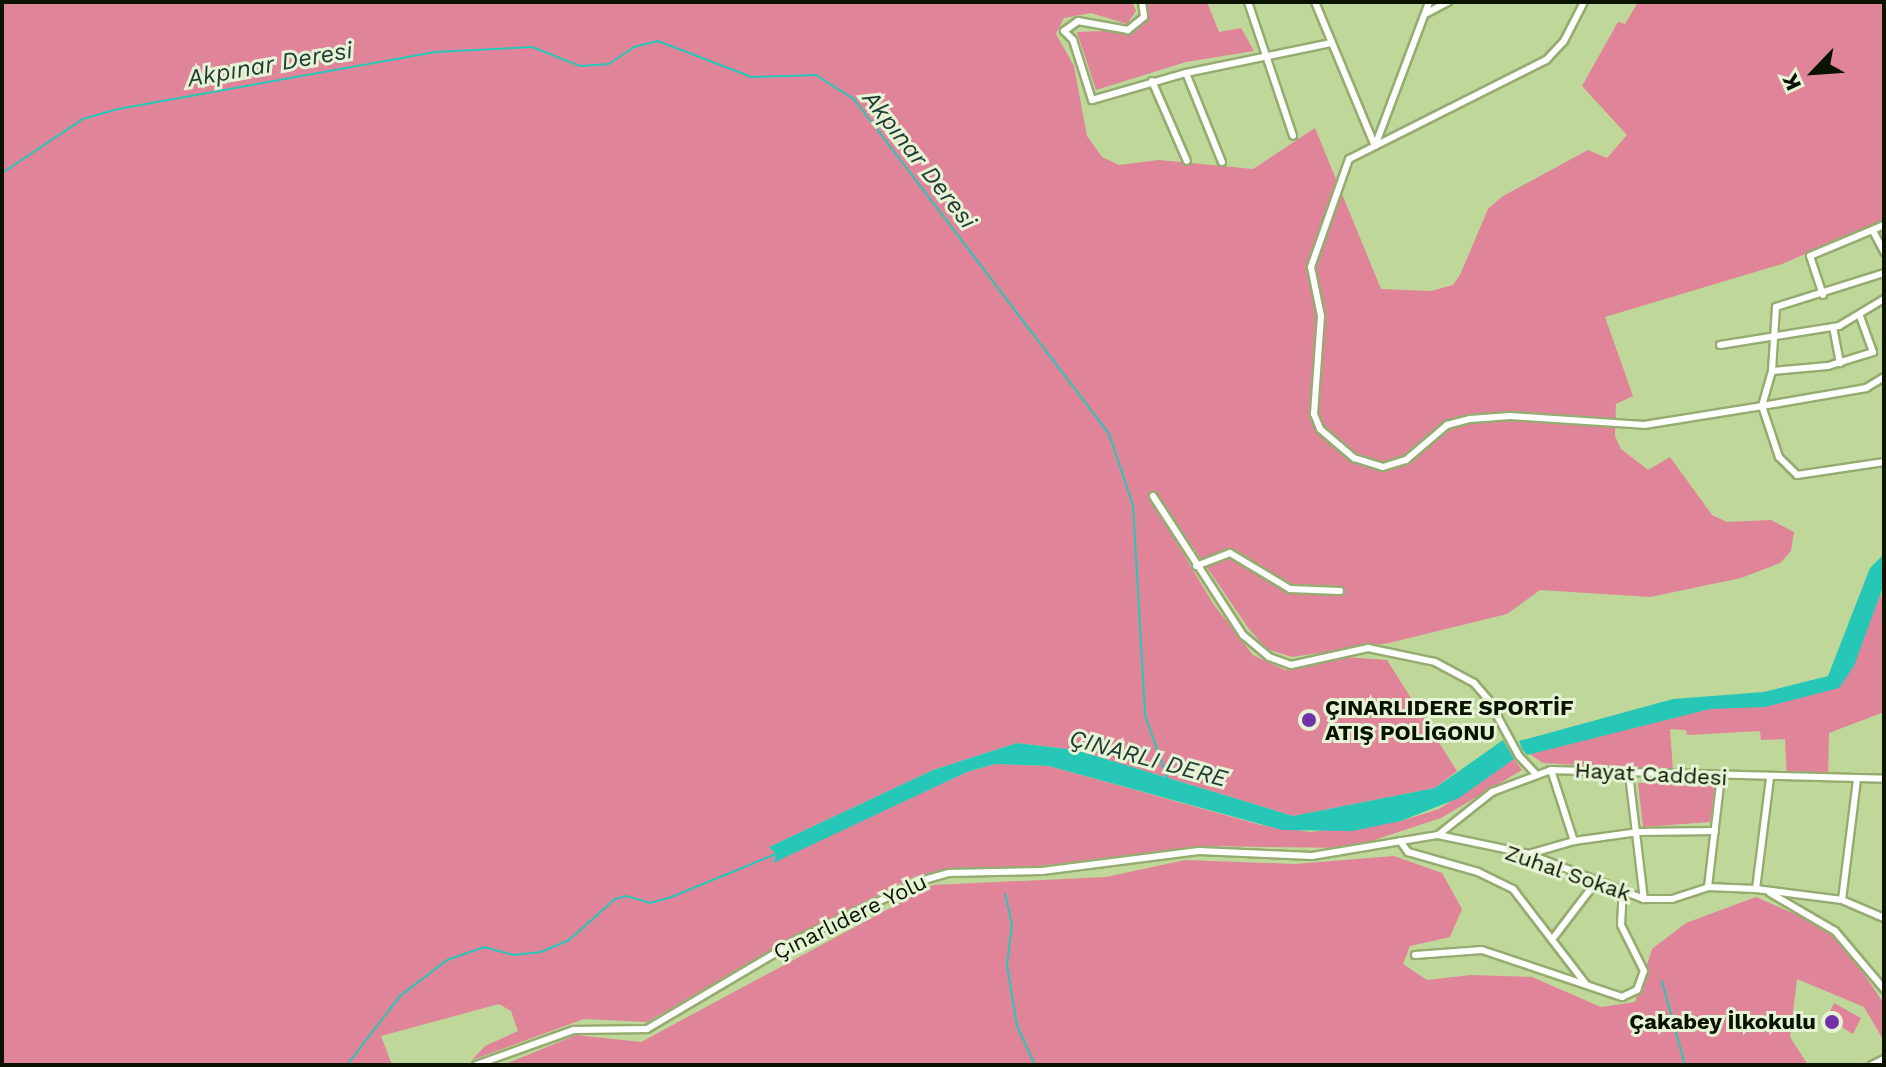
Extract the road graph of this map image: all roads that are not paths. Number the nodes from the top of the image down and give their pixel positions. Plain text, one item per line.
1 (1142, 2) edge
2 (1248, 2) edge
3 (1315, 2) edge
4 (1429, 2) edge
5 (1448, 2) edge
6 (1584, 2) edge
7 (1427, 13) junction
8 (1331, 43) junction
9 (1265, 55) junction
10 (1186, 73) junction
11 (1152, 81) junction
12 (1293, 136) dead end
13 (1375, 146) junction
14 (1187, 161) dead end
15 (1222, 162) dead end
16 (1884, 225) edge
17 (1873, 231) junction
18 (1884, 252) edge
19 (1884, 273) edge
20 (1823, 295) junction
21 (1884, 299) edge
22 (1860, 316) junction
23 (1833, 327) junction
24 (1773, 337) junction
25 (1720, 345) dead end
26 (1840, 363) junction
27 (1772, 371) junction
28 (1884, 377) edge
29 (1762, 406) junction
30 (1884, 462) edge
31 (1153, 496) dead end
32 (1196, 566) junction
33 (1340, 591) dead end
34 (1551, 770) junction
35 (1536, 774) junction
36 (1629, 774) junction
37 (1721, 777) junction
38 (1770, 778) junction
39 (1884, 779) edge
40 (1857, 780) junction
41 (1715, 831) junction
42 (1638, 832) junction
43 (1438, 835) junction
44 (1400, 841) junction
45 (1574, 841) junction
46 (1529, 854) junction
47 (1596, 882) junction
48 (1708, 887) junction
49 (1760, 889) junction
50 (1623, 892) junction
51 (1644, 899) junction
52 (1842, 900) junction
53 (1884, 918) edge
54 (1554, 937) junction
55 (1415, 955) dead end
56 (1588, 987) junction
57 (1884, 989) edge
58 (1884, 1059) edge
59 (476, 1065) edge
60 (1872, 1065) edge

1 - 11 street
2 - 9 street
3 - 8 street
4 - 7 street
5 - 7 street
6 - 13 street
7 - 13 street
8 - 9 street
8 - 13 street
9 - 10 street
9 - 12 street
10 - 11 street
10 - 15 street
11 - 14 street
13 - 29 street
16 - 17 street
17 - 18 street
17 - 20 street
19 - 20 street
20 - 24 street
21 - 22 street
22 - 23 street
22 - 26 street
23 - 24 street
23 - 26 street
24 - 25 street
24 - 27 street
26 - 27 street
27 - 29 street
28 - 29 street
29 - 30 street
31 - 32 street
32 - 33 street
32 - 35 street
34 - 35 street, Hayat Caddesi
34 - 36 street, Hayat Caddesi
34 - 45 street
35 - 43 street, Hayat Caddesi
36 - 37 street, Hayat Caddesi
36 - 42 street
37 - 38 street, Hayat Caddesi
37 - 41 street
38 - 40 street, Hayat Caddesi
38 - 49 street
39 - 40 street, Hayat Caddesi
40 - 52 street
41 - 42 street
41 - 48 street
42 - 45 street
42 - 51 street
43 - 44 street, Çınarlıdere Yolu
43 - 46 street, Zuhal Sokak
44 - 54 street
44 - 59 street, Çınarlıdere Yolu
45 - 46 street
46 - 47 street, Zuhal Sokak
47 - 50 street, Zuhal Sokak
47 - 54 street
48 - 49 street, Zuhal Sokak
48 - 51 street, Zuhal Sokak
49 - 52 street, Zuhal Sokak
49 - 57 street
50 - 51 street, Zuhal Sokak
50 - 56 street
52 - 53 street, Zuhal Sokak
54 - 56 street
55 - 56 street
58 - 60 street

